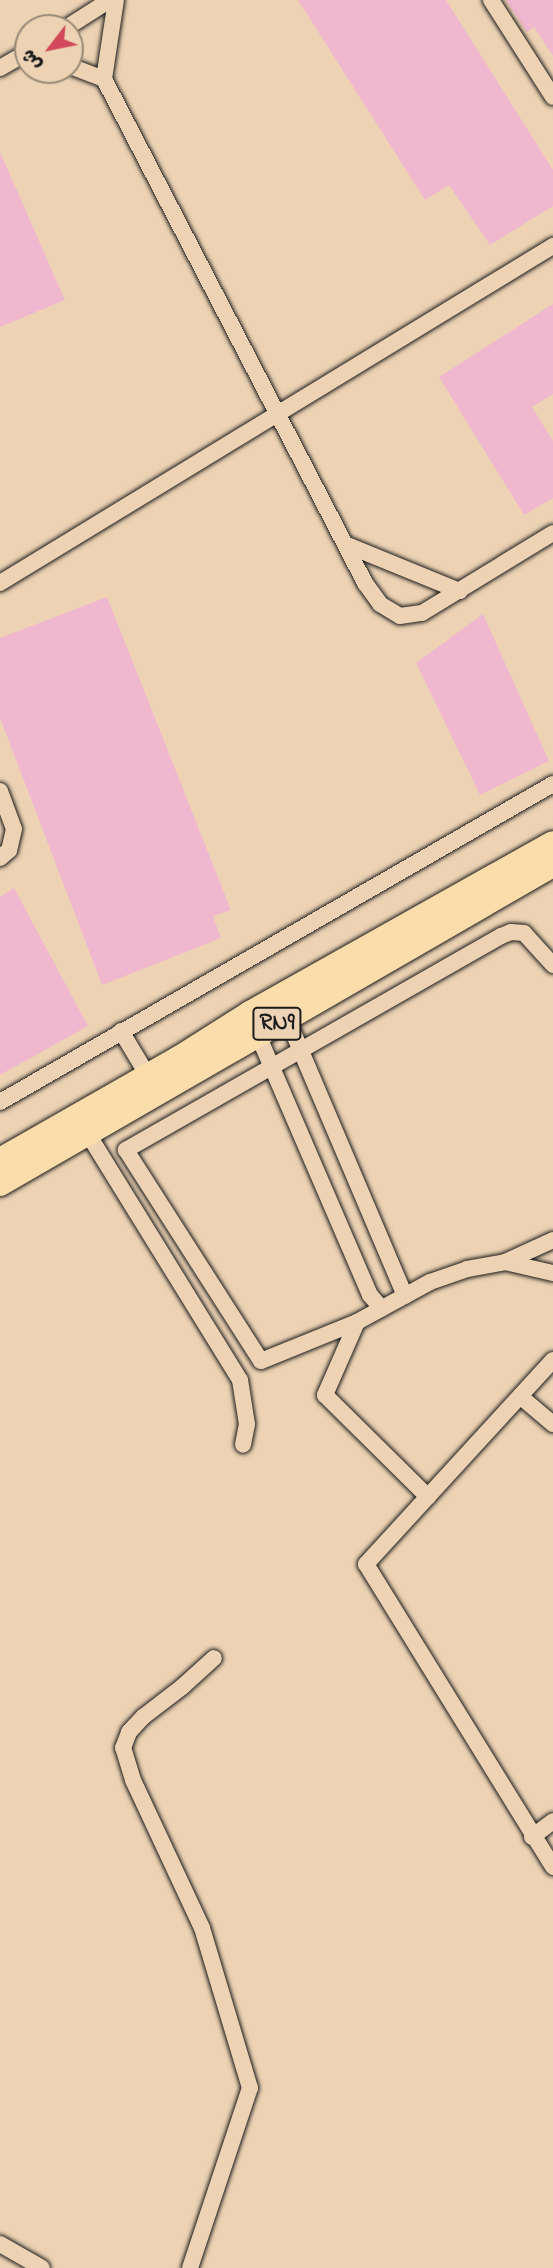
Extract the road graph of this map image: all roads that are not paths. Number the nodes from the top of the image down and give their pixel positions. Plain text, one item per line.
1 (110, 0) edge
2 (116, 0) edge
3 (491, 0) edge
4 (84, 17) edge
5 (84, 71) edge
6 (104, 79) junction
7 (553, 97) edge
8 (553, 246) edge
9 (278, 414) junction
10 (553, 533) edge
11 (347, 545) junction
12 (0, 583) edge
13 (460, 591) junction
14 (553, 784) edge
15 (0, 792) edge
16 (553, 843) edge
17 (0, 858) edge
18 (553, 864) edge
19 (553, 965) edge
20 (287, 1018) junction
21 (121, 1031) junction
22 (258, 1035) junction
23 (300, 1053) junction
24 (275, 1066) junction
25 (148, 1076) junction
26 (0, 1102) edge
27 (88, 1133) junction
28 (0, 1160) edge
29 (350, 1165) junction
30 (321, 1176) junction
31 (0, 1184) edge
32 (553, 1240) edge
33 (505, 1262) junction
34 (553, 1273) edge
35 (405, 1296) junction
36 (382, 1309) junction
37 (357, 1322) junction
38 (553, 1360) edge
39 (521, 1397) junction
40 (553, 1424) edge
41 (243, 1446) dead end
42 (428, 1497) junction
43 (214, 1658) dead end
44 (553, 1821) edge
45 (532, 1837) junction
46 (553, 1867) edge
47 (0, 2244) edge
48 (42, 2268) edge
49 (190, 2268) edge

1 - 4 street
2 - 6 street
3 - 7 street
5 - 6 street
6 - 9 street
8 - 9 street
9 - 11 street
9 - 12 street
10 - 13 street
11 - 13 street
11 - 13 street
14 - 21 street
15 - 17 street
16 - 25 highway, RN9
18 - 20 highway, RN9
19 - 23 street
20 - 22 highway, RN9
20 - 23 street
21 - 25 street
21 - 26 street
22 - 24 street
22 - 27 highway, RN9
23 - 24 street
23 - 29 street
24 - 30 street
24 - 37 street
25 - 28 highway, RN9
27 - 31 highway, RN9
27 - 41 street
29 - 30 street
29 - 35 street
30 - 36 street
32 - 33 street
33 - 34 street
33 - 35 street
35 - 36 street
36 - 37 street
37 - 42 street
38 - 39 street
39 - 40 street
39 - 42 street
42 - 45 street
43 - 49 street
44 - 45 street
45 - 46 street
47 - 48 street

